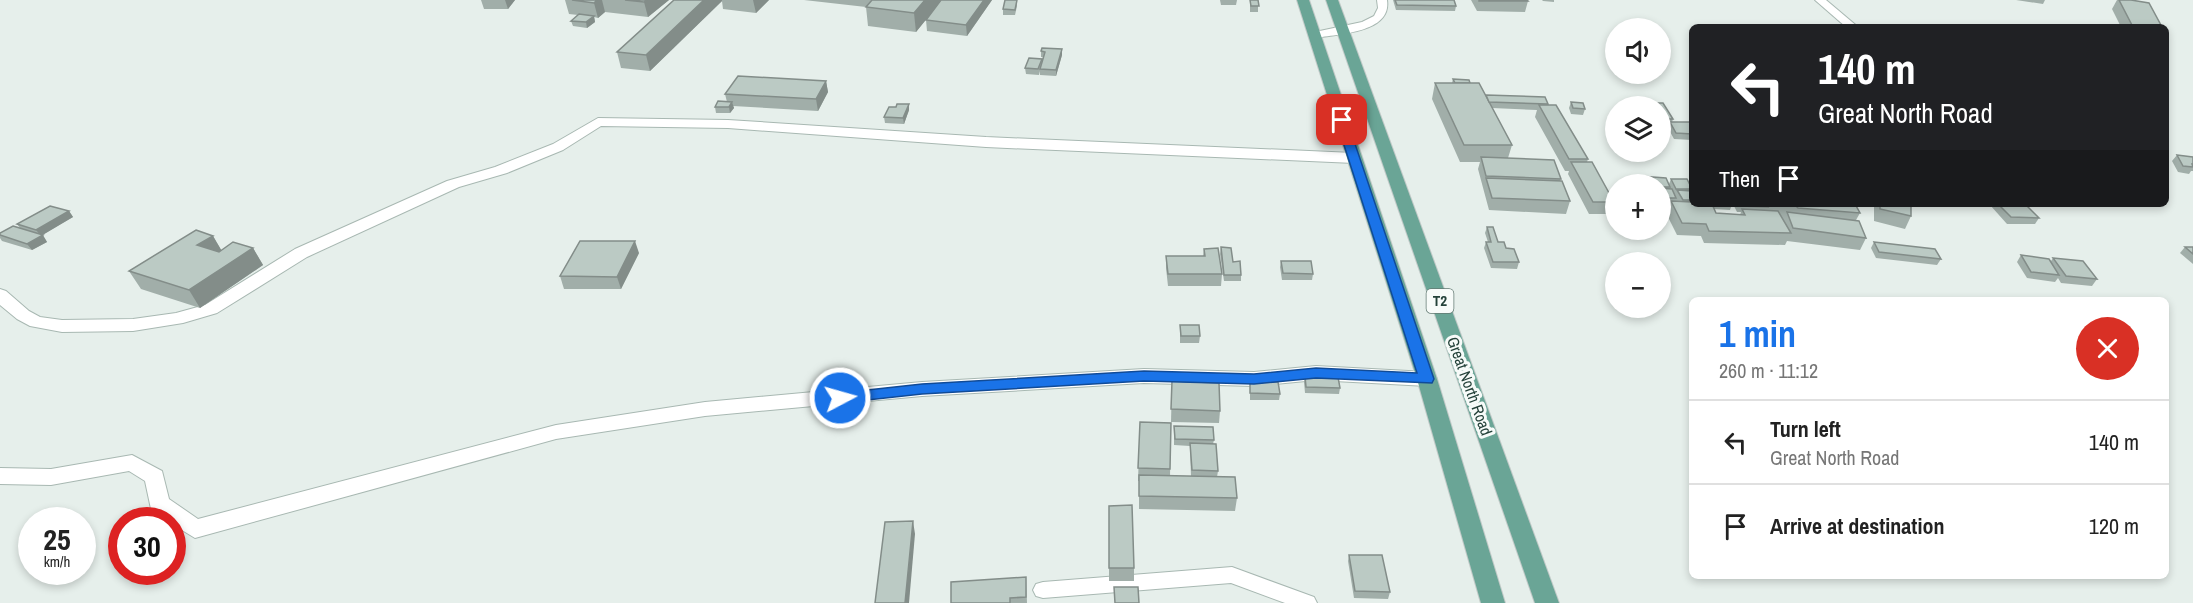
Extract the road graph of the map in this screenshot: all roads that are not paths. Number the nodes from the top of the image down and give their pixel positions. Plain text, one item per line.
1 (1303, 0) edge
2 (1332, 0) edge
3 (1382, 0) edge
4 (1820, 0) edge
5 (1849, 24) edge
6 (1343, 29) junction
7 (1315, 35) junction
8 (1354, 158) junction
9 (0, 295) edge
10 (1426, 379) junction
11 (0, 476) edge
12 (1043, 590) dead end
13 (1307, 603) edge
14 (1493, 603) edge
15 (1547, 603) edge

1 - 7 main road, T2
2 - 6 main road, Great North Road / T2
3 - 6 lane
4 - 5 lane
6 - 7 lane
6 - 15 main road, Great North Road / T2
7 - 8 main road, T2
8 - 9 street
8 - 10 main road, T2
10 - 11 street
10 - 14 main road, T2
12 - 13 lane

